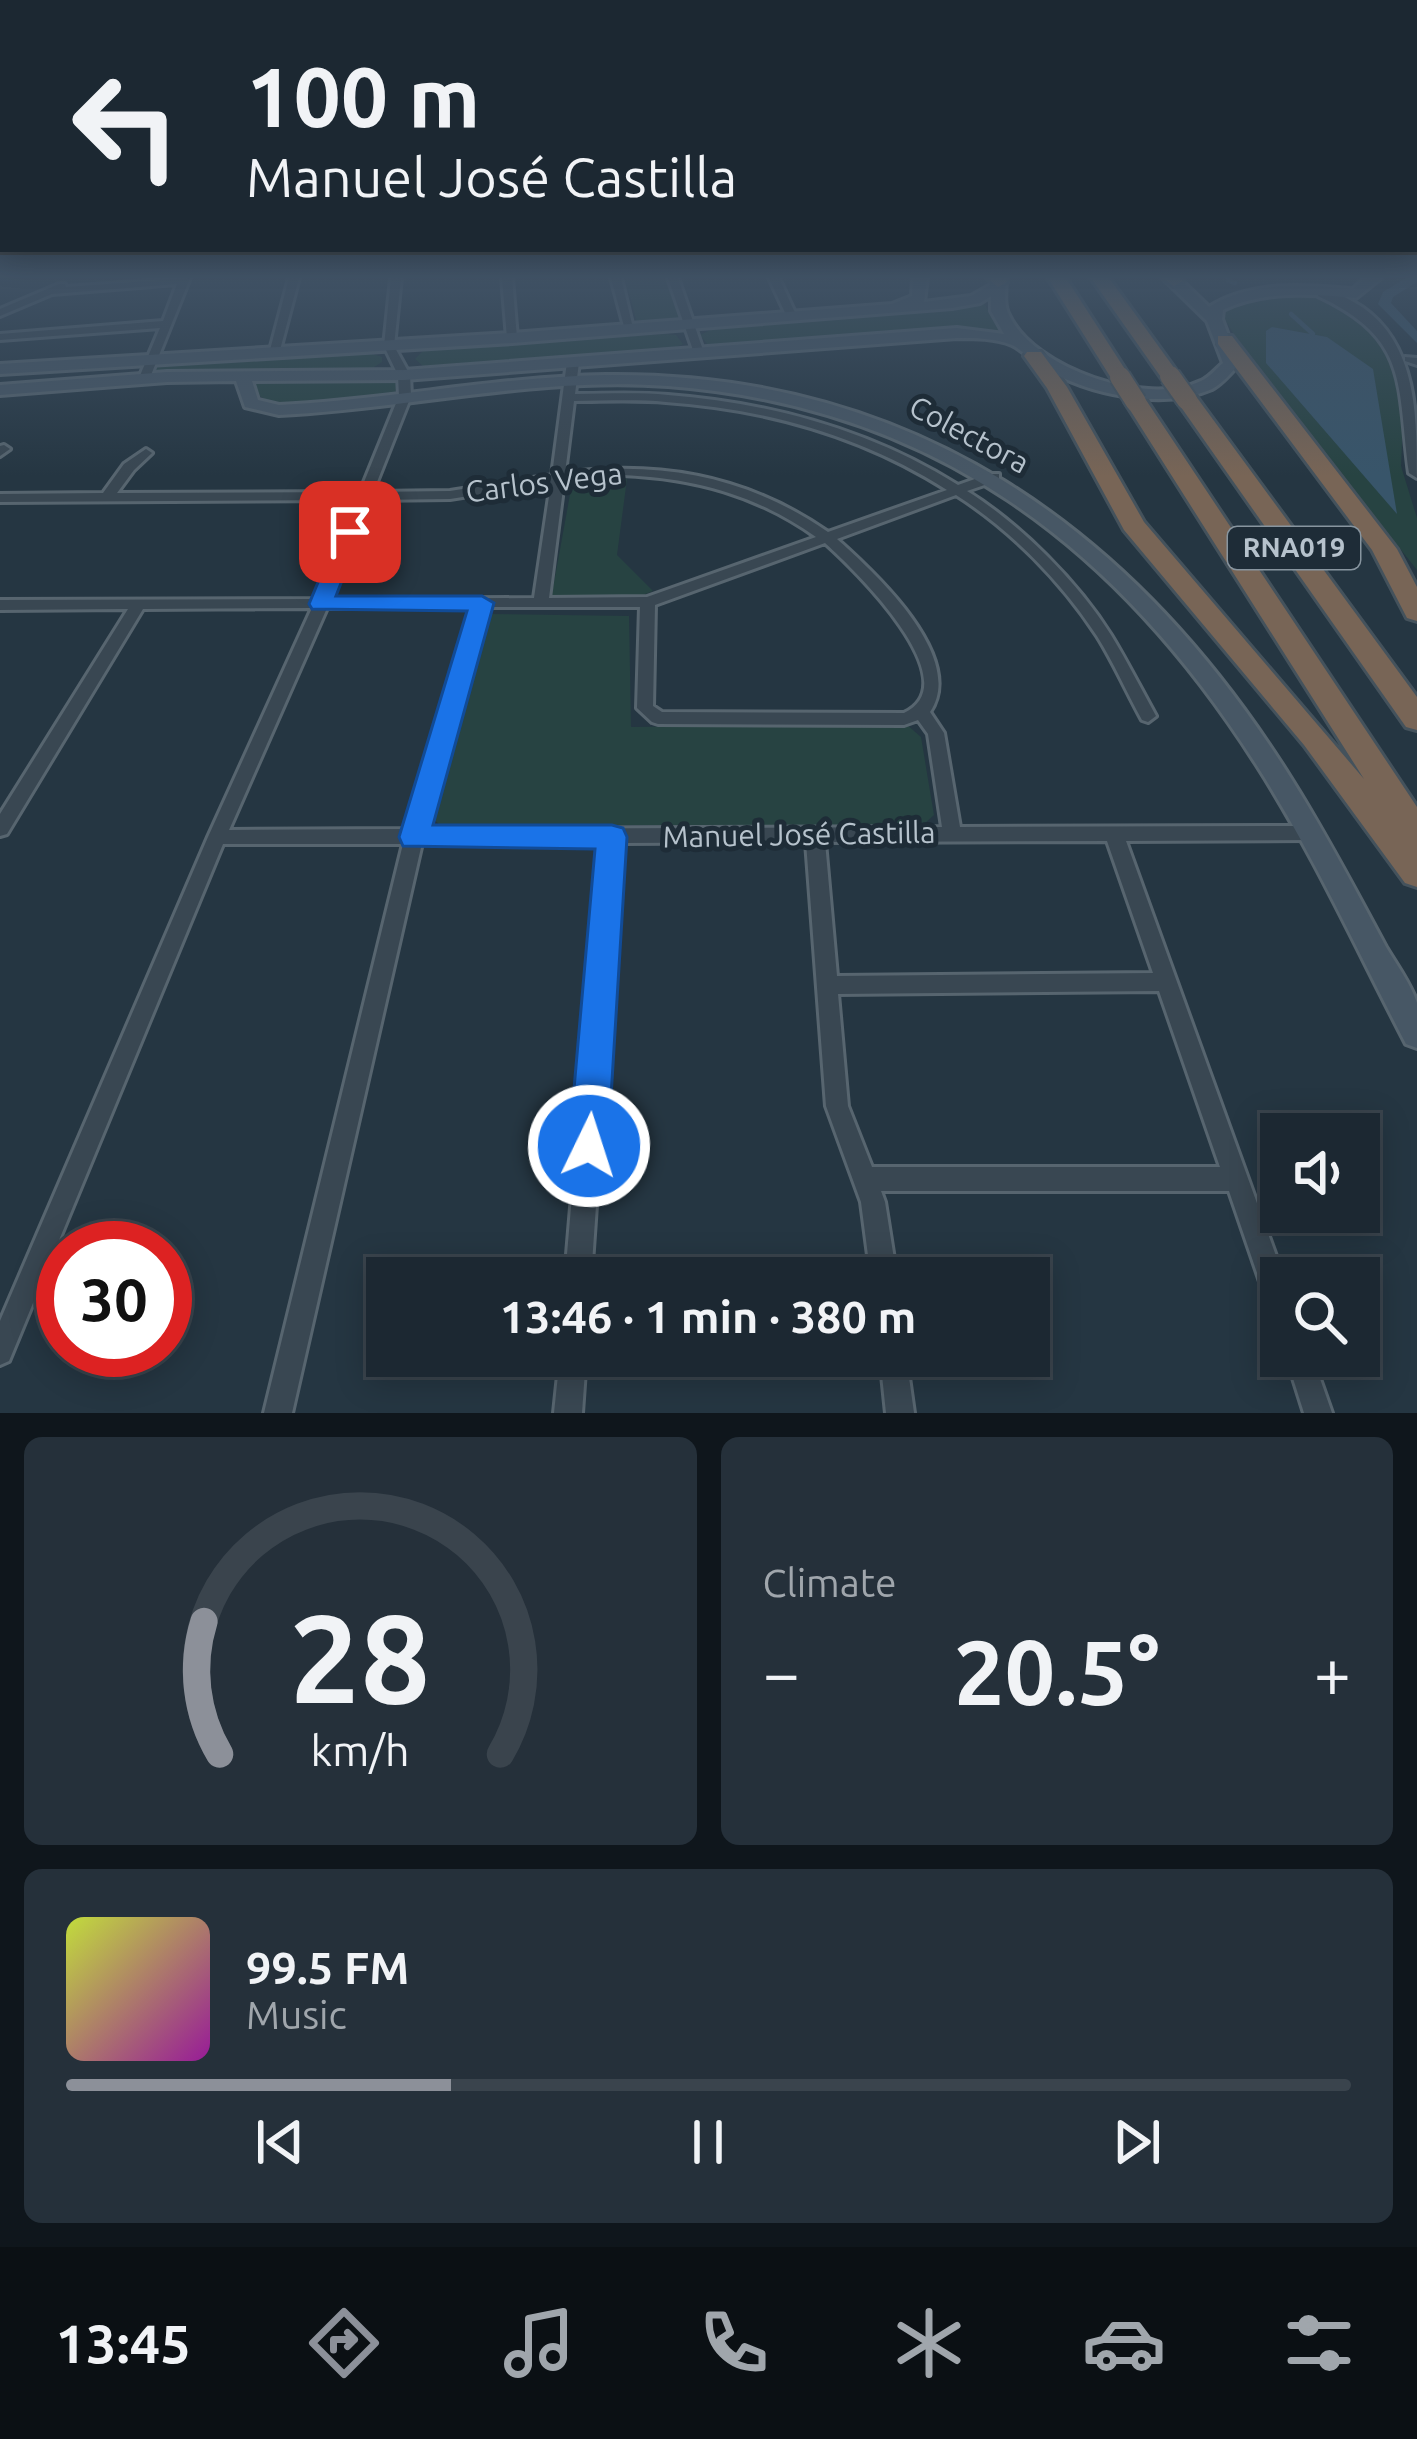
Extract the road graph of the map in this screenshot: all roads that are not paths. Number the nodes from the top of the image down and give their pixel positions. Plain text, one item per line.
1 (158, 344) edge
2 (277, 344) edge
3 (421, 344) edge
4 (696, 344) edge
5 (814, 344) edge
6 (1010, 344) edge
7 (1024, 344) edge
8 (1099, 344) edge
9 (1146, 344) edge
10 (1225, 344) edge
11 (1230, 344) edge
12 (389, 346) junction
13 (1028, 349) junction
14 (275, 350) junction
15 (699, 352) junction
16 (153, 358) junction
17 (1413, 360) edge
18 (0, 369) edge
19 (404, 375) junction
20 (242, 376) junction
21 (145, 379) junction
22 (573, 381) junction
23 (0, 390) edge
24 (405, 396) junction
25 (146, 453) dead end
26 (1417, 472) edge
27 (559, 477) junction
28 (994, 477) junction
29 (958, 489) junction
30 (109, 496) junction
31 (364, 496) junction
32 (0, 498) edge
33 (829, 536) junction
34 (648, 602) junction
35 (482, 603) junction
36 (139, 604) junction
37 (321, 604) junction
38 (541, 604) junction
39 (0, 605) edge
40 (1417, 612) edge
41 (922, 712) junction
42 (1148, 716) dead end
43 (1417, 719) edge
44 (6, 809) edge
45 (0, 829) edge
46 (952, 833) junction
47 (1309, 833) junction
48 (1114, 834) junction
49 (815, 835) junction
50 (1417, 835) edge
51 (217, 837) junction
52 (414, 837) junction
53 (612, 837) junction
54 (1417, 873) edge
55 (1167, 982) junction
56 (828, 985) junction
57 (1417, 1034) edge
58 (864, 1179) junction
59 (1238, 1179) junction
60 (580, 1257) edge
61 (882, 1257) edge
62 (1265, 1257) edge
63 (0, 1352) edge
64 (571, 1377) edge
65 (895, 1377) edge
66 (1305, 1377) edge
67 (278, 1413) edge
68 (568, 1413) edge
69 (899, 1413) edge
70 (1318, 1413) edge

1 - 16 street
2 - 14 street
3 - 12 main road
4 - 15 street
5 - 15 main road
6 - 13 main road
7 - 13 main road
8 - 50 highway, RNA019, bridge
9 - 43 highway, RNA019, bridge
10 - 13 main road
11 - 40 highway
12 - 14 main road
12 - 19 street
13 - 54 highway
14 - 16 main road
15 - 22 main road
16 - 18 main road
16 - 21 street
17 - 26 street
19 - 20 main road
19 - 22 main road
19 - 24 street
20 - 21 main road
20 - 24 main road, Colectora
21 - 23 main road
22 - 24 main road, Colectora
22 - 27 street
22 - 28 main road, Colectora
22 - 29 street
24 - 31 street
25 - 30 street
27 - 31 street, Carlos Vega
27 - 33 street, Carlos Vega
27 - 38 street
28 - 29 street
28 - 47 main road, Colectora
29 - 33 street
29 - 42 street
30 - 31 street, Carlos Vega
30 - 32 street, Carlos Vega
31 - 37 street
33 - 34 street
33 - 41 street, Carlos Vega
34 - 38 street
34 - 41 street
35 - 37 street
35 - 38 street
35 - 52 street
36 - 37 street
36 - 39 street
36 - 44 street
37 - 51 street
41 - 46 street
44 - 45 street
46 - 48 street, Manuel José Castilla
46 - 49 street, Manuel José Castilla
47 - 48 street, Manuel José Castilla
47 - 57 main road, Colectora
48 - 55 street
49 - 53 street, Manuel José Castilla
49 - 56 street
51 - 52 street, Manuel José Castilla
51 - 63 street
52 - 53 street, Manuel José Castilla
52 - 67 street
53 - 60 street
55 - 56 street
55 - 59 street
56 - 58 street
58 - 59 street
58 - 61 street
59 - 62 street
64 - 68 street
65 - 69 street
66 - 70 street

